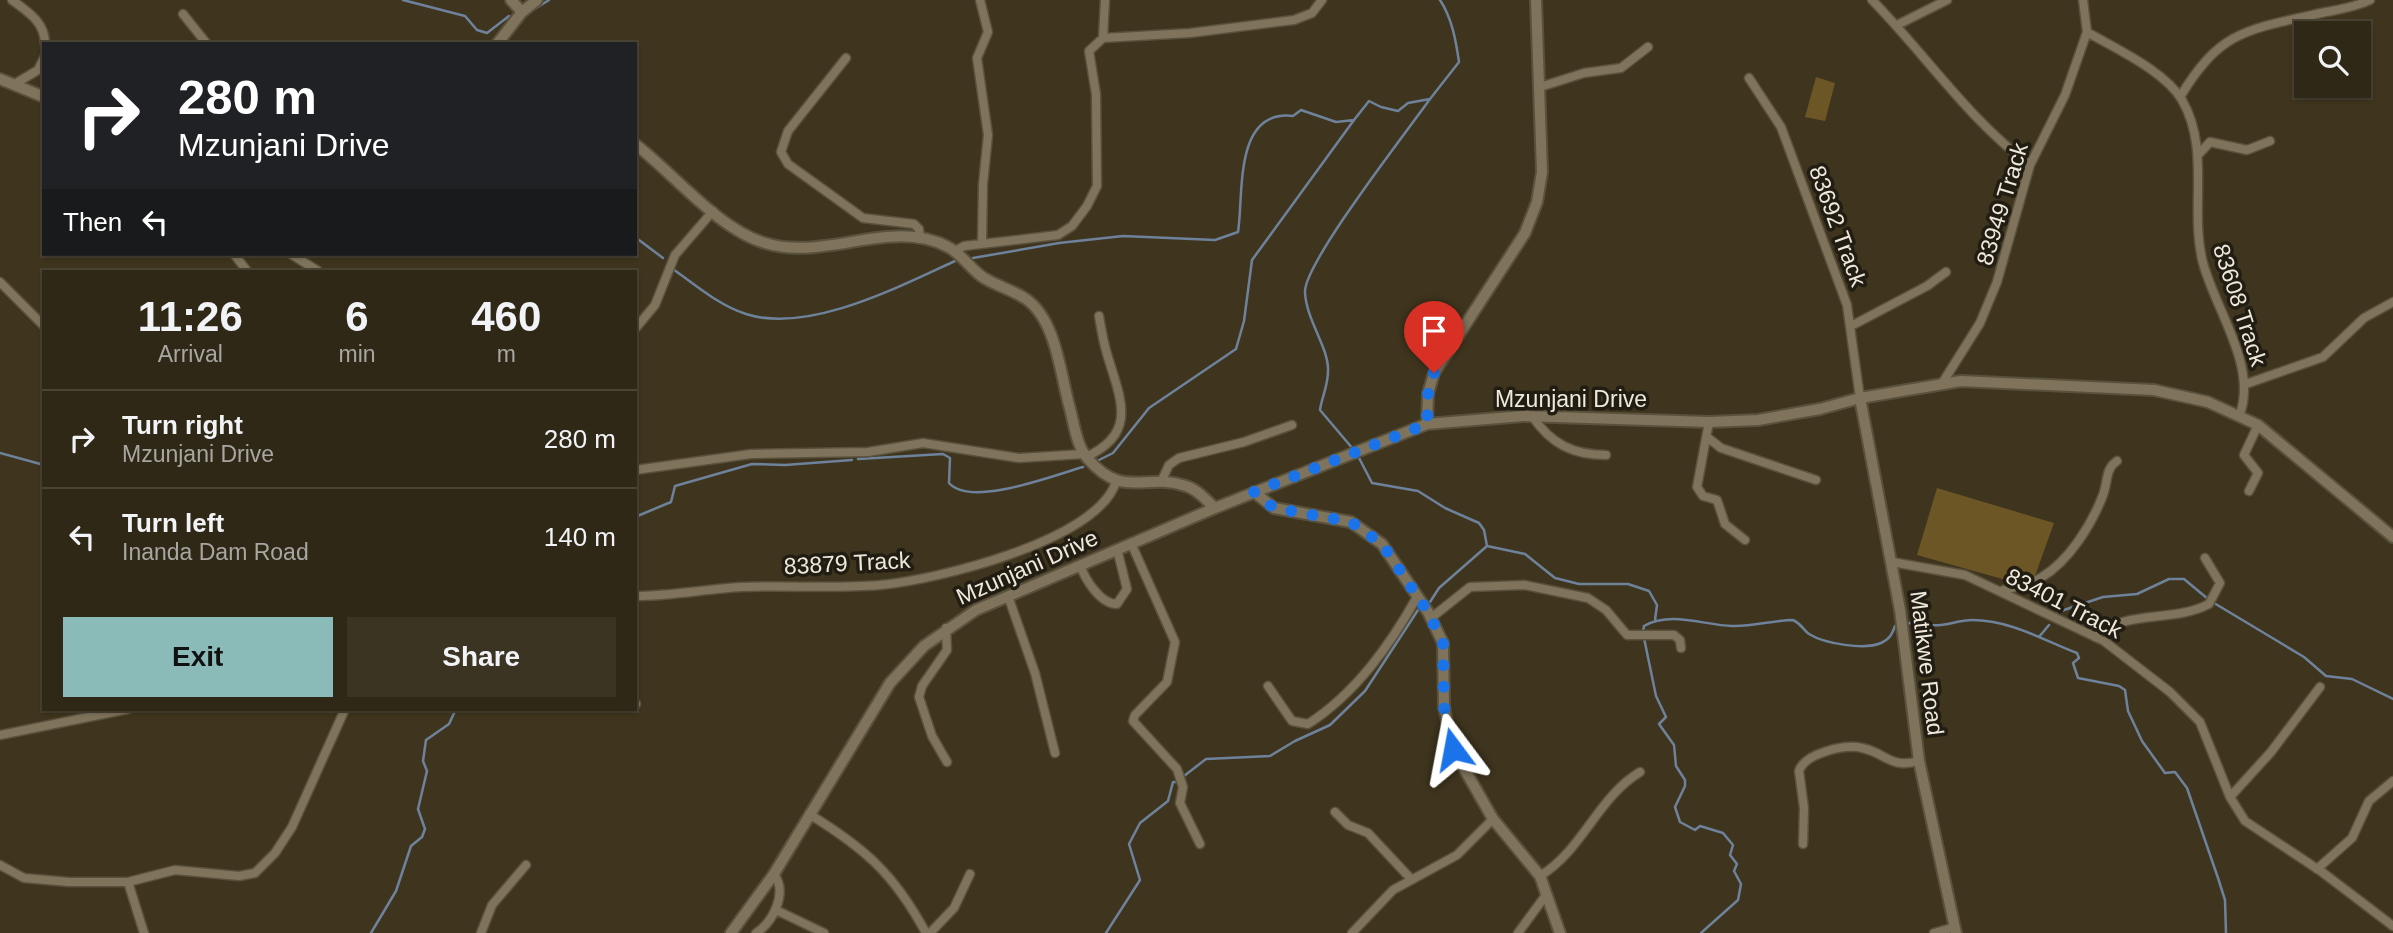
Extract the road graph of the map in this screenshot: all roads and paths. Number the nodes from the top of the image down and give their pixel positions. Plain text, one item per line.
1 (12, 0) edge
2 (511, 0) edge
3 (537, 0) edge
4 (980, 0) edge
5 (1105, 0) edge
6 (1322, 0) edge
7 (1536, 0) edge
8 (1872, 0) edge
9 (1947, 0) edge
10 (2083, 0) edge
11 (2370, 0) edge
12 (522, 12) junction
13 (183, 14) dead end
14 (1897, 25) junction
15 (2087, 32) junction
16 (1103, 38) junction
17 (45, 42) edge
18 (205, 42) edge
19 (499, 42) edge
20 (1648, 47) dead end
21 (846, 58) dead end
22 (42, 62) edge
23 (1749, 78) dead end
24 (0, 79) edge
25 (13, 85) junction
26 (1540, 87) junction
27 (42, 96) edge
28 (2180, 97) junction
29 (2270, 141) dead end
30 (637, 146) edge
31 (2198, 155) junction
32 (2030, 165) junction
33 (713, 211) junction
34 (920, 239) junction
35 (982, 243) junction
36 (955, 251) junction
37 (236, 256) edge
38 (294, 256) edge
39 (246, 270) edge
40 (316, 270) edge
41 (1946, 272) dead end
42 (0, 282) edge
43 (2393, 302) edge
44 (1098, 316) dead end
45 (42, 324) edge
46 (1851, 326) junction
47 (637, 327) edge
48 (1943, 382) junction
49 (2246, 384) junction
50 (1860, 398) junction
51 (2240, 414) junction
52 (1532, 416) junction
53 (1709, 422) junction
54 (1427, 424) junction
55 (1292, 425) dead end
56 (2258, 425) junction
57 (1707, 437) junction
58 (1606, 455) dead end
59 (1085, 456) junction
60 (2117, 461) dead end
61 (637, 470) edge
62 (1816, 480) dead end
63 (1116, 482) junction
64 (1161, 482) junction
65 (2249, 491) dead end
66 (1254, 492) junction
67 (1215, 508) junction
68 (2393, 537) edge
69 (1745, 540) dead end
70 (1131, 543) junction
71 (1116, 549) junction
72 (2205, 558) dead end
73 (1892, 562) junction
74 (1080, 565) junction
75 (2001, 591) junction
76 (637, 596) edge
77 (1007, 596) junction
78 (1417, 597) junction
79 (1431, 618) junction
80 (946, 628) junction
81 (2095, 637) junction
82 (1681, 648) dead end
83 (1268, 687) dead end
84 (2320, 687) dead end
85 (118, 711) edge
86 (344, 711) edge
87 (0, 735) edge
88 (1055, 753) dead end
89 (1919, 761) junction
90 (947, 762) dead end
91 (1640, 772) dead end
92 (2393, 781) edge
93 (2230, 797) junction
94 (1335, 812) dead end
95 (809, 814) junction
96 (1493, 819) junction
97 (1200, 844) dead end
98 (1802, 844) dead end
99 (0, 865) edge
100 (526, 866) dead end
101 (2317, 869) junction
102 (774, 874) junction
103 (970, 874) dead end
104 (1540, 877) junction
105 (1411, 879) junction
106 (128, 882) junction
107 (1546, 895) junction
108 (776, 910) junction
109 (2393, 926) edge
110 (1956, 930) edge
111 (144, 933) edge
112 (481, 933) edge
113 (731, 933) edge
114 (756, 933) edge
115 (824, 933) edge
116 (928, 933) edge
117 (1352, 933) edge
118 (1518, 933) edge
119 (1560, 933) edge
120 (1934, 933) edge

1 - 17 street
2 - 12 street
3 - 12 street
4 - 35 street
5 - 16 street
6 - 16 street
7 - 26 street
8 - 14 street
9 - 14 street
10 - 15 street
11 - 28 street
12 - 19 street
13 - 18 street
14 - 32 street
15 - 28 street
15 - 32 street, 83949 Track
16 - 35 street
20 - 26 street
21 - 34 street
22 - 25 street
23 - 46 street, 83692 Track
24 - 25 street
25 - 27 street
26 - 54 street
28 - 31 street, 83608 Track
29 - 31 street
30 - 33 street
31 - 49 street, 83608 Track
32 - 48 street, 83949 Track
33 - 34 street
33 - 47 street
34 - 36 street
35 - 36 street
36 - 59 street
37 - 39 street
38 - 40 street
41 - 46 street
42 - 45 street
43 - 49 street
44 - 59 street
46 - 50 street, 83692 Track
48 - 50 street, Mzunjani Drive
48 - 51 street, Mzunjani Drive
49 - 51 street, 83608 Track
50 - 53 street, Mzunjani Drive
50 - 73 street, Matikwe Road
51 - 56 street, Mzunjani Drive
52 - 53 street, Mzunjani Drive
52 - 54 street, Mzunjani Drive
52 - 58 street
53 - 57 street
54 - 66 street, Mzunjani Drive
55 - 64 street
56 - 65 street
56 - 68 street, Mzunjani Drive
57 - 62 street
57 - 69 street
59 - 61 street
59 - 63 street
60 - 75 street
63 - 64 street
63 - 76 street, 83879 Track
64 - 67 street
66 - 67 street, Mzunjani Drive
66 - 78 street
67 - 70 street, Mzunjani Drive
70 - 71 street, Mzunjani Drive
70 - 97 street
71 - 74 street, Mzunjani Drive
71 - 74 street
72 - 81 street
73 - 75 street, 83401 Track
73 - 89 street, Matikwe Road
74 - 77 street, Mzunjani Drive
75 - 81 street, 83401 Track
77 - 80 street, Mzunjani Drive
77 - 88 street
78 - 79 street
78 - 83 street
79 - 82 street
79 - 96 street
80 - 90 street
80 - 95 street, Mzunjani Drive
81 - 93 street, 83401 Track
84 - 93 street
85 - 87 street
86 - 106 street
89 - 98 street
89 - 110 street, Matikwe Road
91 - 104 street
92 - 101 street
93 - 101 street, 83401 Track
94 - 105 street
95 - 102 street, Mzunjani Drive
95 - 116 street
96 - 104 street
96 - 105 street
99 - 106 street
100 - 112 street
101 - 109 street, 83401 Track
102 - 108 street
102 - 113 street, Mzunjani Drive
103 - 116 street
104 - 107 street
105 - 117 street
106 - 111 street
107 - 118 street
107 - 119 street
108 - 114 street
108 - 115 street
110 - 120 street

